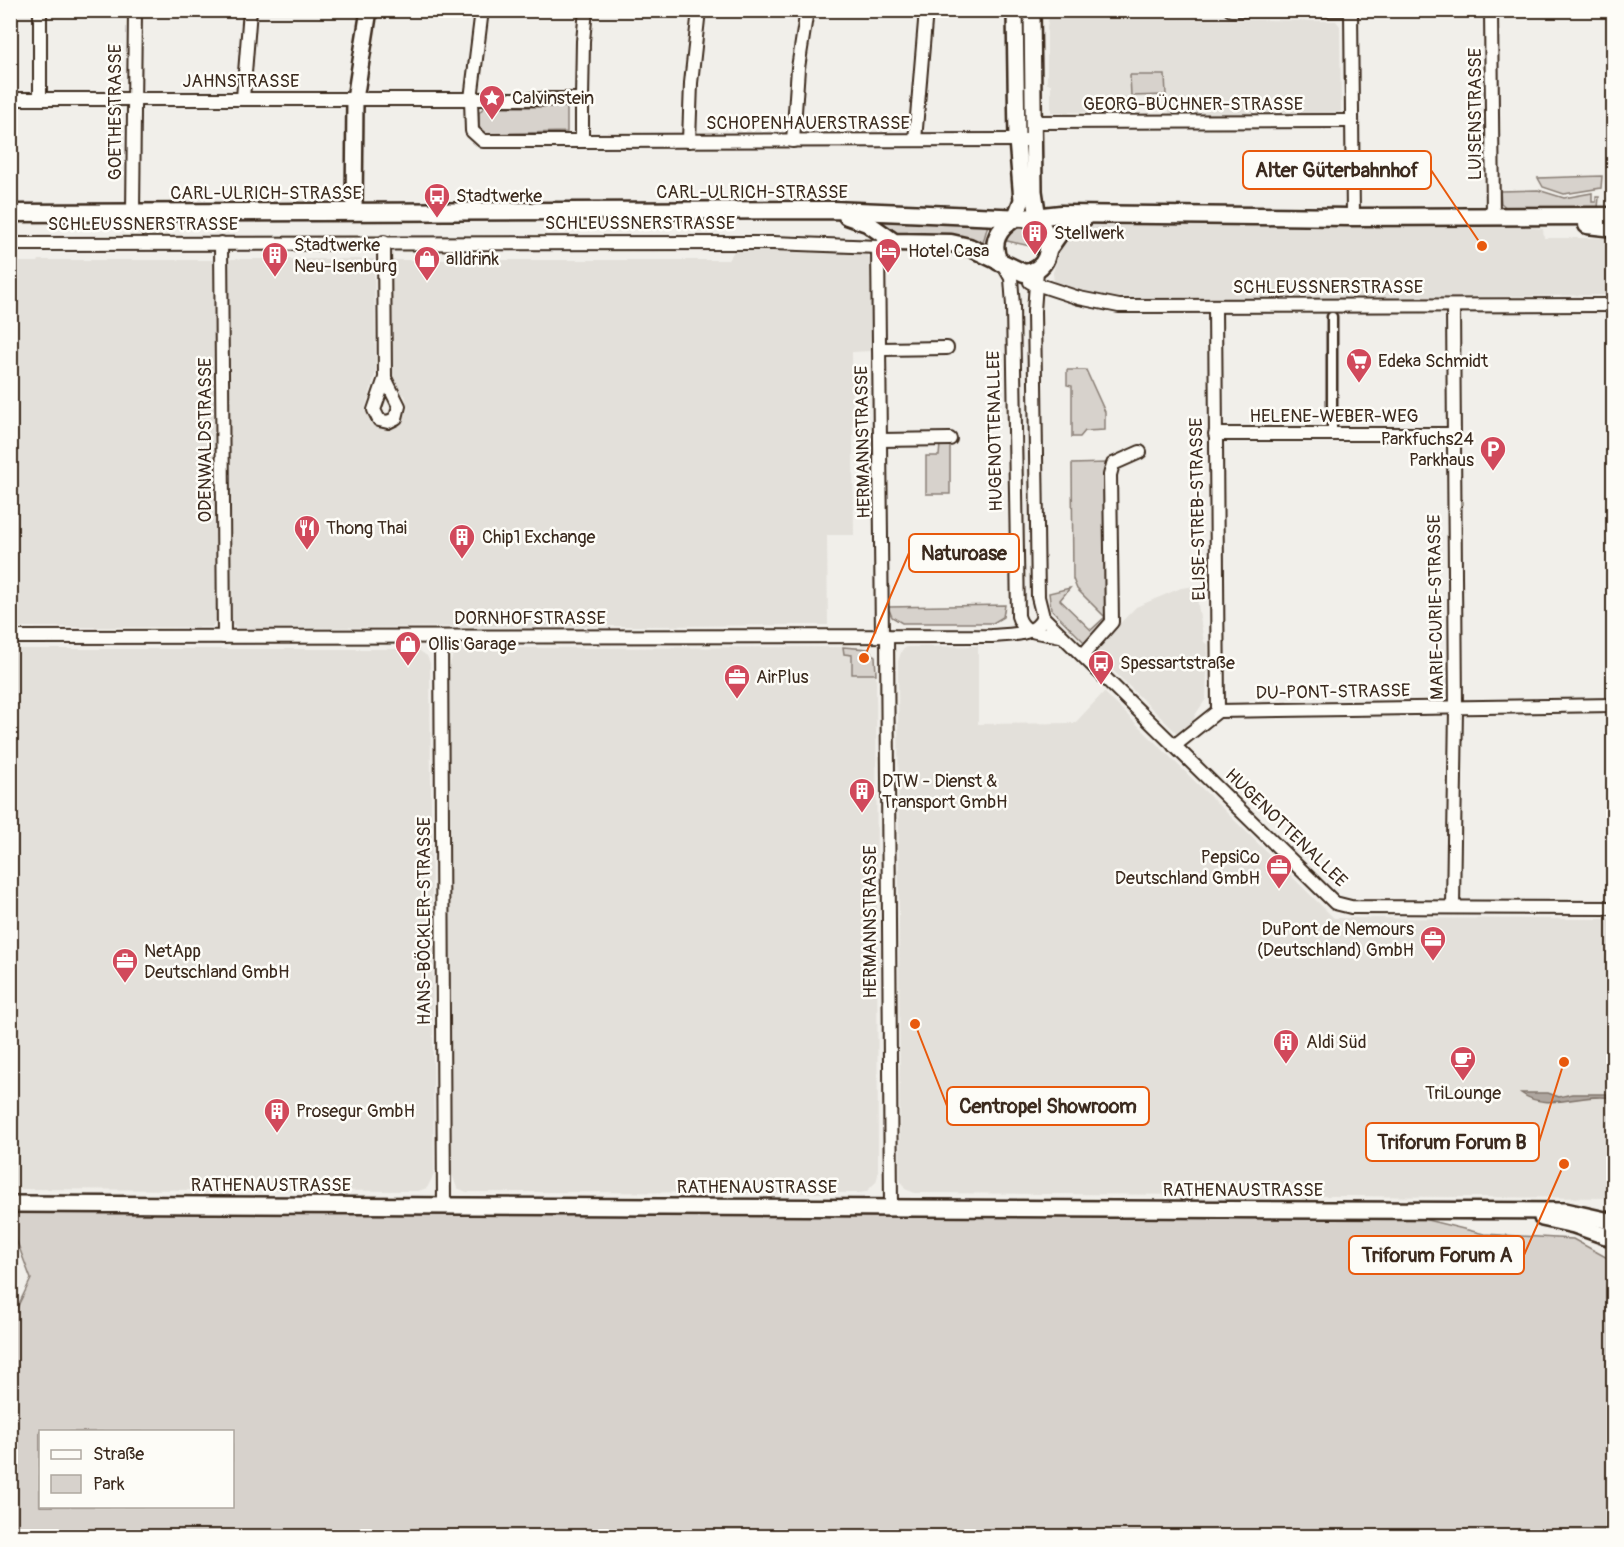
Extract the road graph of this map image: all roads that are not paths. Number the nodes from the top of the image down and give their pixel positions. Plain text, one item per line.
1 (40, 10) edge
2 (135, 10) edge
3 (250, 10) edge
4 (369, 10) edge
5 (482, 10) edge
6 (586, 10) edge
7 (699, 10) edge
8 (807, 10) edge
9 (926, 10) edge
10 (1015, 10) edge
11 (1032, 10) edge
12 (1231, 10) edge
13 (1491, 10) edge
14 (1352, 11) edge
15 (10, 99) edge
16 (40, 99) junction
17 (134, 99) junction
18 (243, 99) junction
19 (355, 99) junction
20 (471, 99) junction
21 (582, 99) junction
22 (1352, 121) junction
23 (1034, 122) junction
24 (915, 140) junction
25 (1017, 140) junction
26 (1034, 140) junction
27 (582, 141) junction
28 (689, 141) junction
29 (793, 141) junction
30 (1019, 170) junction
31 (1037, 201) junction
32 (354, 212) junction
33 (811, 212) junction
34 (10, 213) edge
35 (134, 213) junction
36 (1091, 215) junction
37 (1614, 216) edge
38 (997, 217) junction
39 (1353, 217) junction
40 (1493, 217) junction
41 (1031, 221) junction
42 (1614, 228) edge
43 (384, 242) junction
44 (221, 243) junction
45 (10, 244) edge
46 (886, 244) junction
47 (1049, 248) junction
48 (1024, 274) junction
49 (1614, 305) edge
50 (1215, 306) junction
51 (1453, 306) junction
52 (1332, 317) dead end
53 (947, 348) dead end
54 (880, 350) junction
55 (385, 378) dead end
56 (1332, 433) junction
57 (1215, 434) junction
58 (1452, 434) junction
59 (950, 439) dead end
60 (881, 440) junction
61 (1140, 452) dead end
62 (1043, 617) junction
63 (1029, 632) junction
64 (884, 636) junction
65 (10, 637) edge
66 (224, 637) junction
67 (441, 637) junction
68 (1062, 637) junction
69 (1083, 656) junction
70 (1614, 705) edge
71 (1456, 709) junction
72 (1218, 711) junction
73 (1174, 746) junction
74 (1453, 907) junction
75 (1614, 908) edge
76 (10, 1204) edge
77 (444, 1205) junction
78 (891, 1207) junction
79 (1504, 1211) junction
80 (1614, 1222) edge
81 (1614, 1239) edge

1 - 16 street
2 - 17 street, GOETHESTRASSE
3 - 18 street
4 - 19 street
5 - 20 street, SCHOPENHAUERSTRASSE
6 - 21 street
7 - 28 street
8 - 29 street
9 - 24 street
10 - 25 street
11 - 23 street
12 - 14 street
13 - 40 street, LUISENSTRASSE
14 - 22 street
15 - 16 street, JAHNSTRASSE
16 - 17 street, JAHNSTRASSE
17 - 18 street, JAHNSTRASSE
17 - 35 street, GOETHESTRASSE
18 - 19 street, JAHNSTRASSE
19 - 20 street, JAHNSTRASSE
19 - 32 street
20 - 21 street, JAHNSTRASSE
20 - 27 street, SCHOPENHAUERSTRASSE
21 - 27 street
22 - 23 street, GEORG-BÜCHNER-STRASSE
22 - 39 street
23 - 26 street
24 - 25 street, SCHOPENHAUERSTRASSE
24 - 29 street, SCHOPENHAUERSTRASSE
25 - 26 street, SCHOPENHAUERSTRASSE
25 - 30 street
26 - 31 street
27 - 28 street, SCHOPENHAUERSTRASSE
28 - 29 street, SCHOPENHAUERSTRASSE
30 - 38 street
30 - 41 street
31 - 36 street
31 - 41 street
32 - 33 main road, CARL-ULRICH-STRASSE
32 - 35 main road, CARL-ULRICH-STRASSE
33 - 38 main road, CARL-ULRICH-STRASSE
33 - 46 main road, SCHLEUSSNERSTRASSE
34 - 35 main road, CARL-ULRICH-STRASSE
36 - 39 main road, CARL-ULRICH-STRASSE
36 - 41 main road, CARL-ULRICH-STRASSE
36 - 47 main road, HUGENOTTENALLEE
37 - 40 main road, CARL-ULRICH-STRASSE
38 - 41 main road, CARL-ULRICH-STRASSE
39 - 40 main road, CARL-ULRICH-STRASSE
40 - 42 main road, CARL-ULRICH-STRASSE
41 - 47 main road
41 - 48 main road, HUGENOTTENALLEE
43 - 44 street, SCHLEUSSNERSTRASSE
43 - 46 street, SCHLEUSSNERSTRASSE
43 - 55 street
44 - 45 street, SCHLEUSSNERSTRASSE
44 - 66 street, ODENWALDSTRASSE
46 - 48 main road, SCHLEUSSNERSTRASSE
46 - 54 street, HERMANNSTRASSE
47 - 48 main road, HUGENOTTENALLEE
48 - 50 street, SCHLEUSSNERSTRASSE
48 - 62 street, HUGENOTTENALLEE
48 - 63 street, HUGENOTTENALLEE
49 - 51 street, SCHLEUSSNERSTRASSE
50 - 51 street, SCHLEUSSNERSTRASSE
50 - 57 street, ELISE-STREB-STRASSE
51 - 58 street, MARIE-CURIE-STRASSE
52 - 56 street
53 - 54 street
54 - 60 street, HERMANNSTRASSE
56 - 57 street, HELENE-WEBER-WEG
56 - 58 street, HELENE-WEBER-WEG
57 - 72 street, ELISE-STREB-STRASSE
58 - 71 street, MARIE-CURIE-STRASSE
59 - 60 street
60 - 64 street, HERMANNSTRASSE
61 - 69 street
62 - 63 street
62 - 68 street, HUGENOTTENALLEE
63 - 64 street, DORNHOFSTRASSE
63 - 68 street
64 - 67 street, DORNHOFSTRASSE
64 - 78 street, HERMANNSTRASSE
65 - 66 street, DORNHOFSTRASSE
66 - 67 street, DORNHOFSTRASSE
67 - 77 street, HANS-BÖCKLER-STRASSE
68 - 69 street, HUGENOTTENALLEE
69 - 73 street, HUGENOTTENALLEE
70 - 71 street, DU-PONT-STRASSE
71 - 72 street, DU-PONT-STRASSE
71 - 74 street, MARIE-CURIE-STRASSE
72 - 73 street
73 - 74 street, HUGENOTTENALLEE
74 - 75 street, HUGENOTTENALLEE
76 - 77 street, RATHENAUSTRASSE
77 - 78 street, RATHENAUSTRASSE
78 - 79 street, RATHENAUSTRASSE
79 - 80 street, RATHENAUSTRASSE
79 - 81 street, RATHENAUSTRASSE

